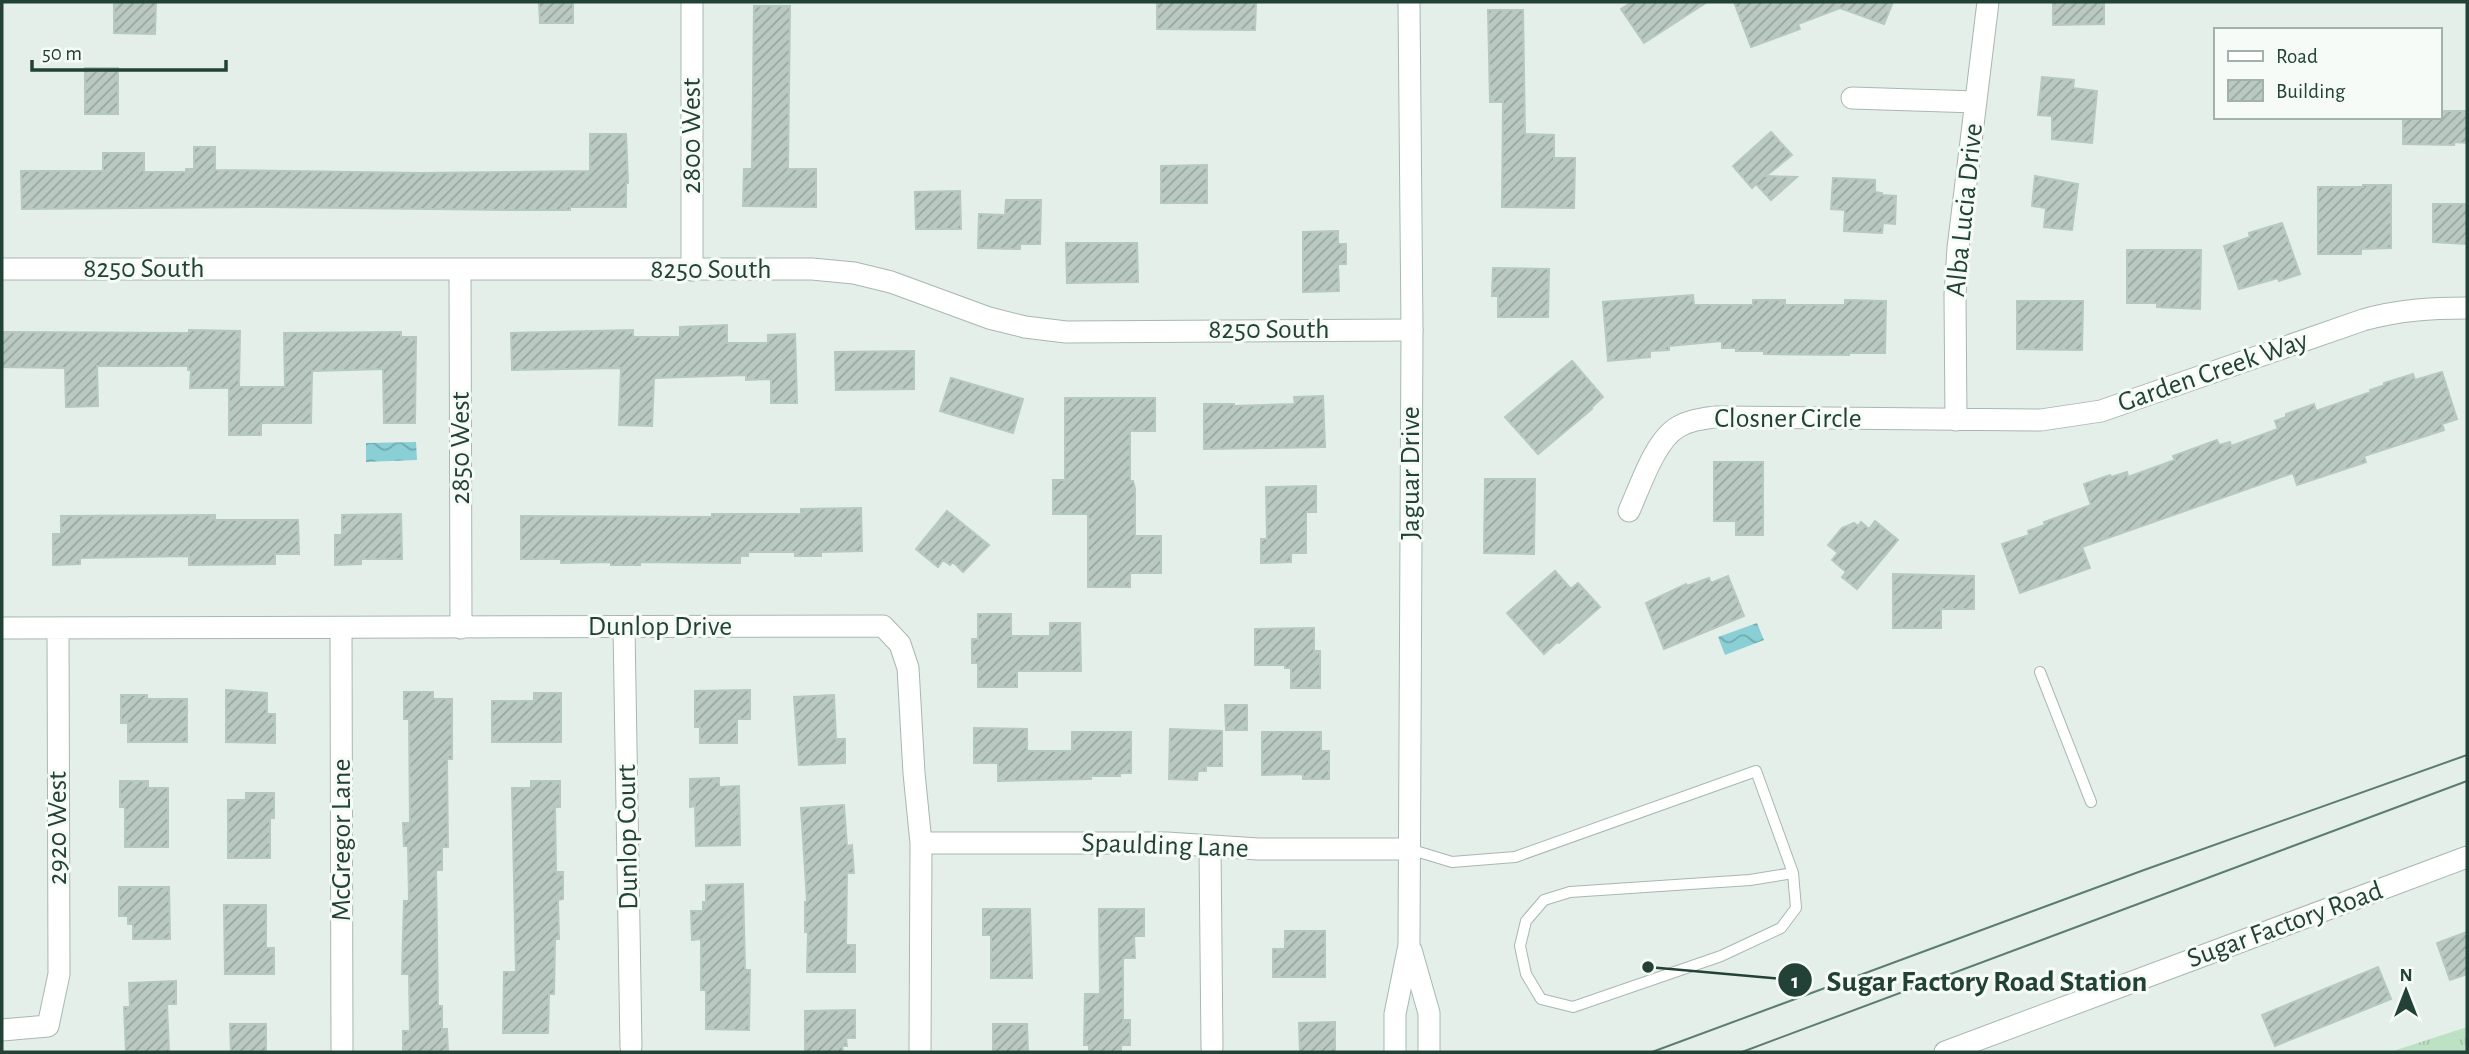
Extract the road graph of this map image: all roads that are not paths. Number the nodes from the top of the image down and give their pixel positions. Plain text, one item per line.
1 (692, 2) edge
2 (1409, 2) edge
3 (1989, 2) edge
4 (1852, 98) dead end
5 (1976, 102) junction
6 (2, 269) edge
7 (460, 269) junction
8 (692, 270) junction
9 (2467, 308) edge
10 (1412, 330) junction
11 (1956, 419) junction
12 (1629, 511) dead end
13 (2, 628) edge
14 (58, 628) junction
15 (341, 628) junction
16 (461, 628) junction
17 (624, 628) junction
18 (2040, 672) dead end
19 (2091, 802) dead end
20 (921, 843) junction
21 (1210, 847) junction
22 (1409, 849) junction
23 (2467, 857) edge
24 (1793, 873) junction
25 (1409, 945) junction
26 (2, 1030) edge
27 (631, 1047) dead end
28 (1212, 1048) dead end
29 (342, 1052) edge
30 (920, 1052) edge
31 (1395, 1052) edge
32 (1429, 1052) edge
33 (1945, 1052) edge

1 - 8 street, 2800 West
2 - 10 street, Jaguar Drive
3 - 5 street, Alba Lucia Drive
4 - 5 street
5 - 11 street, Alba Lucia Drive
6 - 7 street, 8250 South
7 - 8 street, 8250 South
7 - 16 street, 2850 West
8 - 10 street, 8250 South
9 - 11 street, Garden Creek Way
10 - 22 street, Jaguar Drive
11 - 12 street, Closner Circle
13 - 14 street, Dunlop Drive
14 - 15 street, Dunlop Drive
14 - 26 street, 2920 West
15 - 16 street, Dunlop Drive
15 - 29 street, McGregor Lane
16 - 17 street, Dunlop Drive
17 - 20 street, Dunlop Drive
17 - 27 street, Dunlop Court
18 - 19 lane
20 - 21 street, Spaulding Lane
20 - 30 street, Dunlop Drive
21 - 22 street, Spaulding Lane
21 - 28 street
22 - 24 lane
22 - 25 street, Jaguar Drive
23 - 33 street, Sugar Factory Road
24 - 24 lane
25 - 31 street, Jaguar Drive
25 - 32 street, Jaguar Drive

